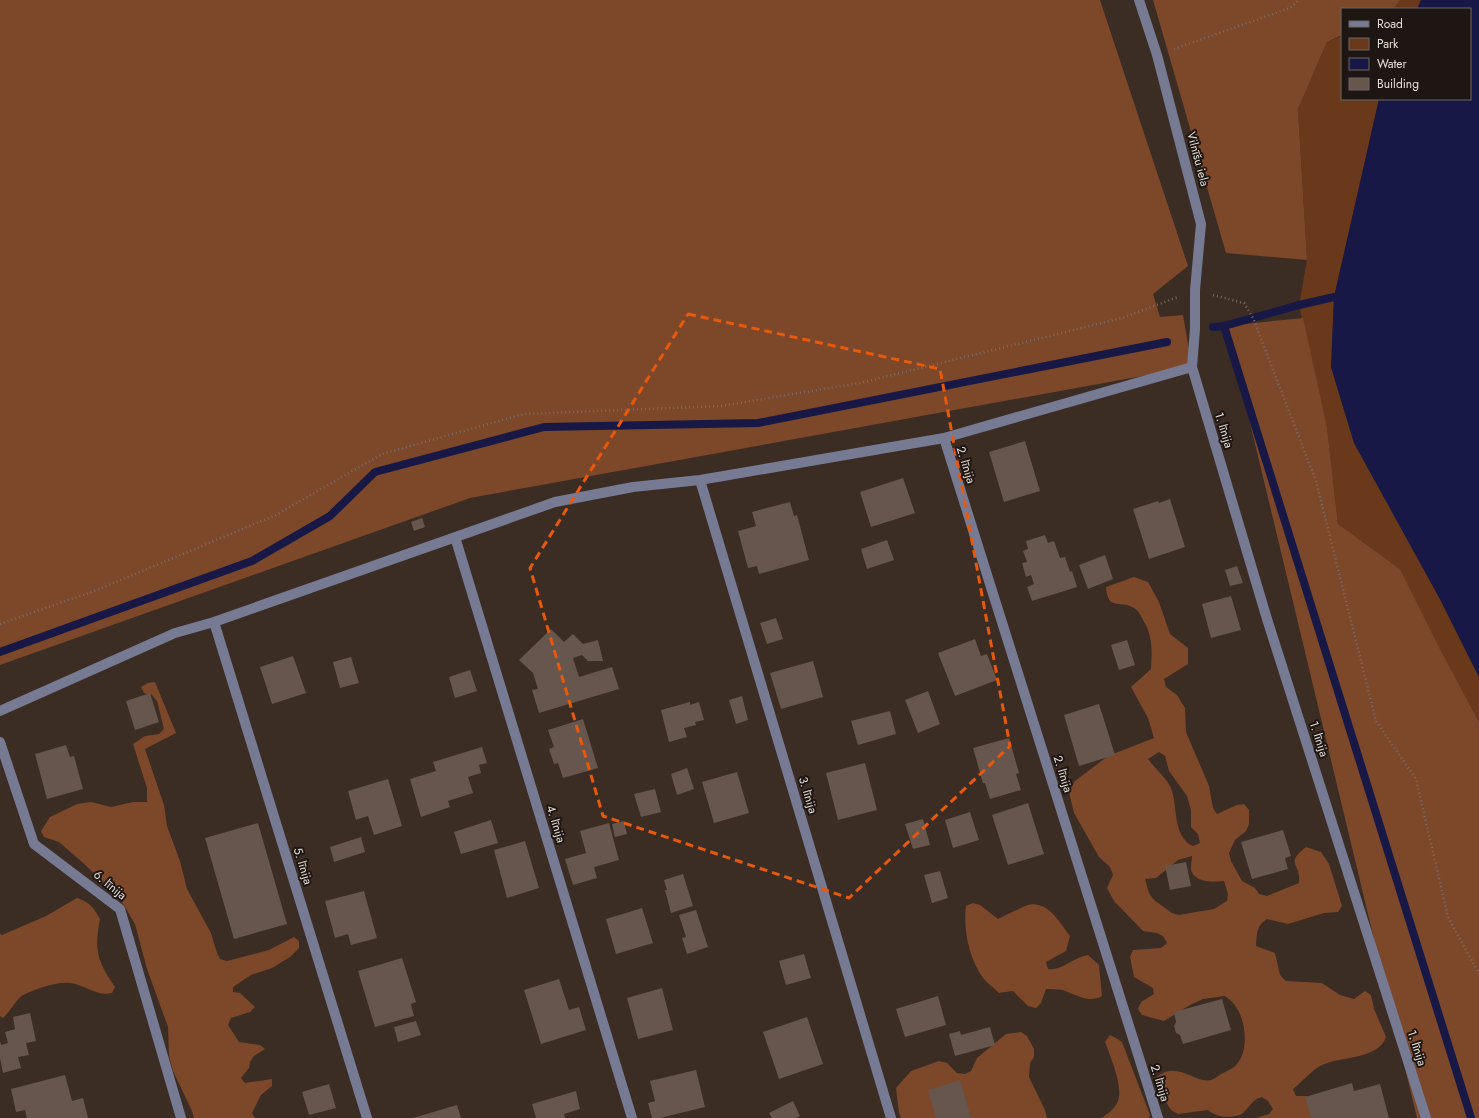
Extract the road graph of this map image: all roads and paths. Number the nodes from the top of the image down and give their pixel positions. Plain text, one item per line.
1 (1139, 0) edge
2 (1298, 0) edge
3 (1157, 55) junction
4 (1195, 290) junction
5 (1192, 367) junction
6 (944, 438) junction
7 (700, 480) junction
8 (455, 537) junction
9 (214, 622) junction
10 (0, 624) edge
11 (0, 711) edge
12 (0, 742) edge
13 (1479, 974) edge
14 (181, 1118) edge
15 (367, 1118) edge
16 (632, 1118) edge
17 (891, 1118) edge
18 (1158, 1118) edge
19 (1426, 1118) edge

1 - 3 street, Vilnīšu iela
2 - 3 path
3 - 4 street, Vilnīšu iela
4 - 5 street, Vilnīšu iela
4 - 10 path
4 - 13 path
5 - 6 street
5 - 19 street, 1. līnija
6 - 7 street
6 - 18 street, 2. līnija
7 - 8 street
7 - 17 street, 3. līnija
8 - 9 street
8 - 16 street, 4. līnija
9 - 11 street
9 - 15 street, 5. līnija
12 - 14 street, 6. līnija

